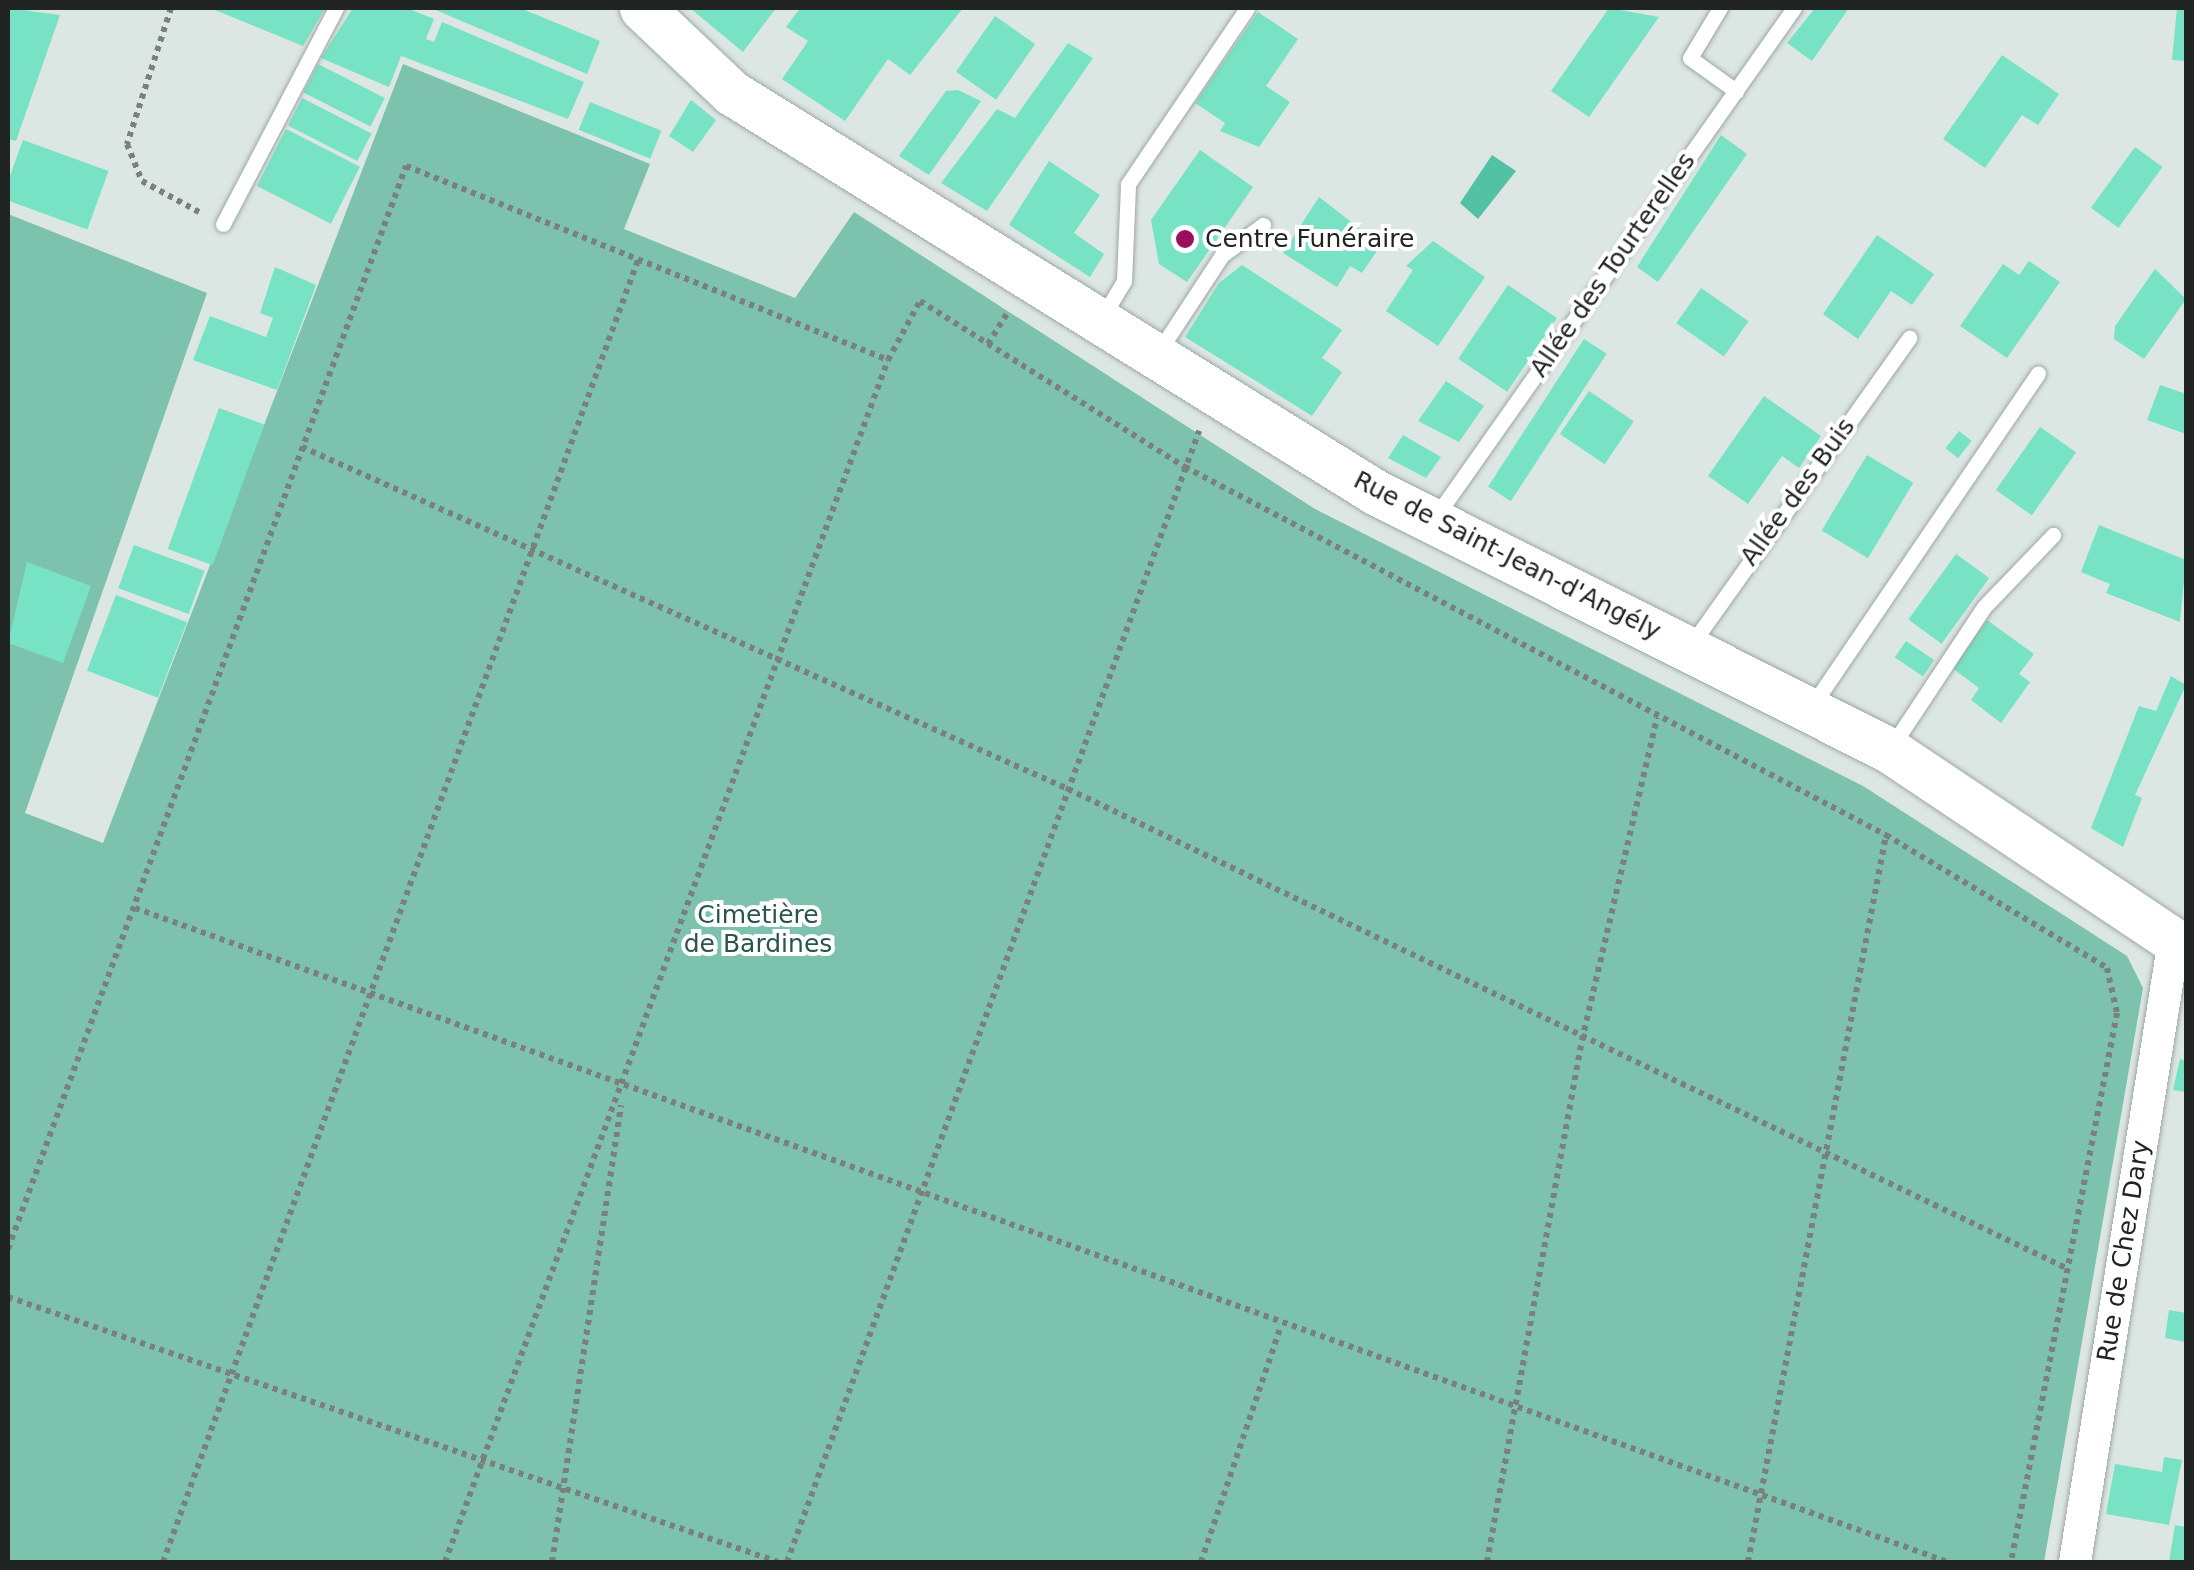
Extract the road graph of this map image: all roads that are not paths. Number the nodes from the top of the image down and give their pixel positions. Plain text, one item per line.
1 (336, 8) edge
2 (642, 8) edge
3 (1247, 8) edge
4 (1720, 8) edge
5 (1794, 8) edge
6 (1736, 91) junction
7 (223, 224) road end
8 (1263, 225) dead end
9 (1100, 320) junction
10 (1909, 338) dead end
11 (1156, 355) junction
12 (2038, 374) dead end
13 (1432, 522) junction
14 (2053, 535) dead end
15 (1688, 648) junction
16 (1810, 710) junction
17 (1889, 750) junction
18 (2180, 944) edge
19 (2075, 1562) edge

1 - 7 lane
2 - 9 main road, Rue de Saint-Jean-d'Angély
3 - 9 lane
4 - 6 lane
5 - 6 lane, Allée des Tourterelles
6 - 13 lane, Allée des Tourterelles
8 - 11 lane
9 - 11 main road, Rue de Saint-Jean-d'Angély
10 - 15 lane, Allée des Buis
11 - 13 main road, Rue de Saint-Jean-d'Angély
12 - 16 lane
13 - 15 main road, Rue de Saint-Jean-d'Angély
14 - 17 lane
15 - 16 main road, Rue de Saint-Jean-d'Angély
16 - 17 main road, Rue de Saint-Jean-d'Angély
17 - 18 main road, Rue de Saint-Jean-d'Angély
18 - 19 street, Rue de Chez Dary

